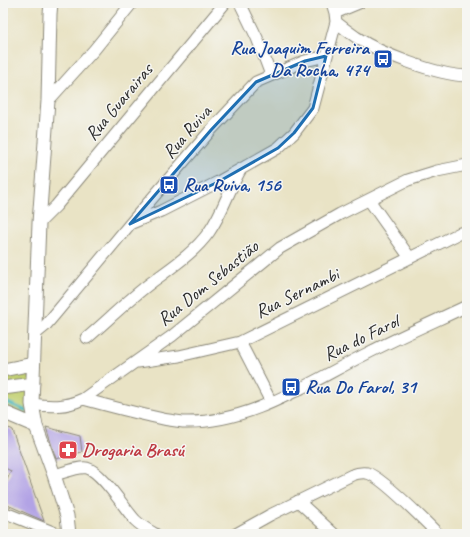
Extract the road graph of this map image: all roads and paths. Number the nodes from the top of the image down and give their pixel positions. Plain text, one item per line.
1 (51, 3) edge
2 (132, 3) edge
3 (225, 3) edge
4 (240, 3) edge
5 (359, 3) edge
6 (334, 13) edge
7 (326, 56) junction
8 (271, 75) junction
9 (467, 76) edge
10 (48, 101) junction
11 (467, 165) edge
12 (241, 169) junction
13 (369, 200) junction
14 (39, 223) junction
15 (130, 224) junction
16 (467, 232) edge
17 (410, 258) junction
18 (467, 306) edge
19 (34, 335) junction
20 (87, 338) dead end
21 (240, 342) junction
22 (135, 363) junction
23 (33, 364) junction
24 (3, 370) edge
25 (33, 384) junction
26 (3, 388) edge
27 (83, 398) junction
28 (271, 402) junction
29 (32, 404) junction
30 (3, 412) edge
31 (36, 426) junction
32 (54, 475) junction
33 (298, 501) junction
34 (3, 512) edge
35 (58, 534) edge
36 (69, 534) edge
37 (155, 534) edge
38 (236, 534) edge
39 (334, 534) edge
40 (438, 534) edge

1 - 10 street
2 - 10 street
3 - 14 street, Rua Guarairas
4 - 8 street
5 - 6 street
6 - 7 street
6 - 9 street
7 - 8 street, Rua Ruiva
7 - 12 street
8 - 15 street, Rua Ruiva
10 - 14 street
11 - 13 street, Rua Dom Sebastião
12 - 15 street
12 - 20 street
13 - 17 street
13 - 22 street, Rua Dom Sebastião
14 - 19 street
15 - 19 street, Rua Ruiva
16 - 17 street, Rua Sernambi
17 - 21 street, Rua Sernambi
18 - 28 street, Rua do Farol
19 - 23 street
21 - 22 street, Rua Sernambi
21 - 28 street
22 - 27 street, Rua Dom Sebastião
23 - 24 street
23 - 25 street
25 - 26 street
25 - 29 street
27 - 28 street, Rua do Farol
27 - 29 street, Rua Dom Sebastião
29 - 31 street
30 - 31 street
31 - 32 street
32 - 36 street
32 - 37 street
33 - 38 street
33 - 39 street
33 - 40 street
34 - 35 street

